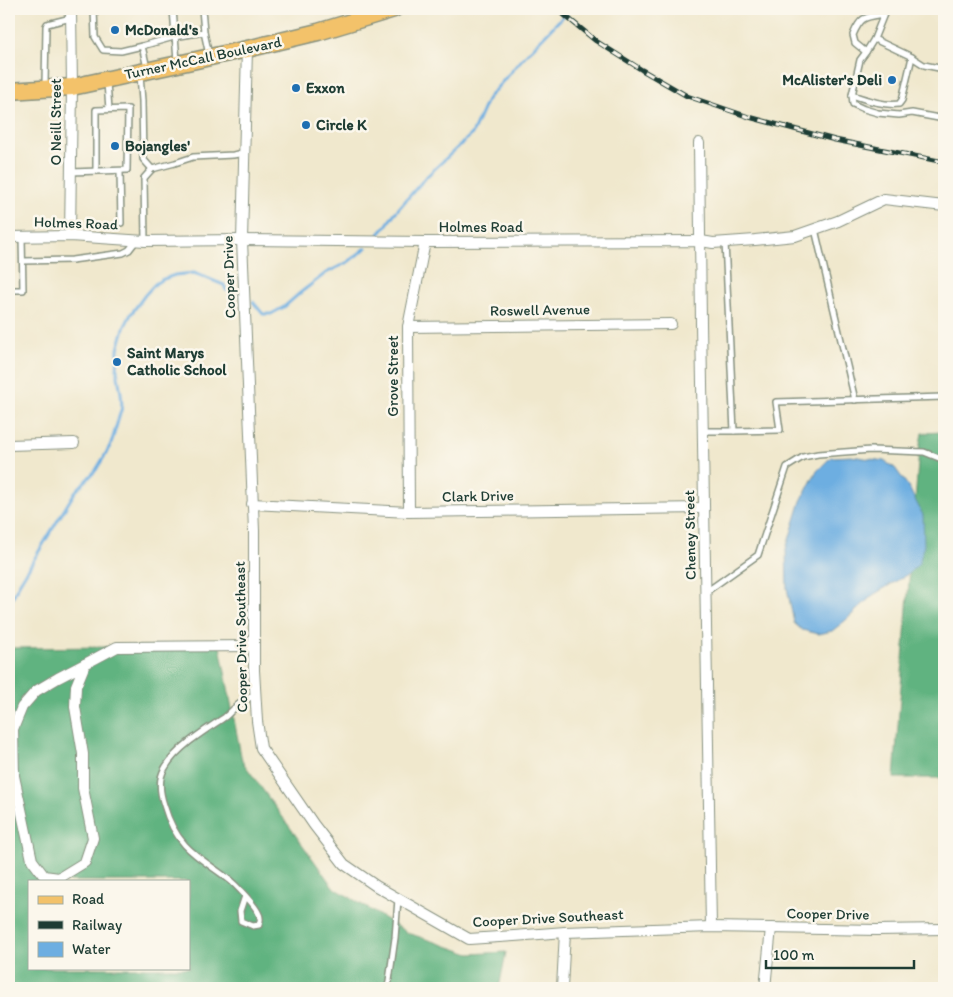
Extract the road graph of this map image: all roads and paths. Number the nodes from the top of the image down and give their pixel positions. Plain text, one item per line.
1 (94, 9) edge
2 (173, 9) edge
3 (202, 9) edge
4 (394, 9) edge
5 (885, 11) edge
6 (71, 14) edge
7 (204, 32) junction
8 (174, 37) junction
9 (874, 39) junction
10 (142, 46) junction
11 (247, 49) junction
12 (866, 52) junction
13 (209, 57) junction
14 (912, 58) junction
15 (177, 64) junction
16 (944, 69) edge
17 (143, 71) junction
18 (106, 79) junction
19 (72, 87) junction
20 (46, 88) junction
21 (9, 91) edge
22 (852, 95) junction
23 (109, 110) junction
24 (944, 119) edge
25 (699, 143) dead end
26 (244, 153) junction
27 (152, 169) junction
28 (120, 170) junction
29 (96, 171) junction
30 (71, 172) junction
31 (944, 206) edge
32 (121, 223) dead end
33 (815, 229) junction
34 (70, 236) junction
35 (9, 237) edge
36 (22, 237) junction
37 (242, 240) junction
38 (141, 241) junction
39 (700, 241) junction
40 (425, 242) junction
41 (725, 242) junction
42 (23, 261) junction
43 (9, 290) edge
44 (672, 324) dead end
45 (408, 327) junction
46 (944, 397) edge
47 (855, 400) junction
48 (703, 431) junction
49 (734, 431) junction
50 (74, 442) dead end
51 (9, 445) edge
52 (944, 460) edge
53 (252, 504) junction
54 (704, 508) junction
55 (409, 512) junction
56 (706, 592) junction
57 (254, 646) junction
58 (85, 664) junction
59 (256, 694) junction
60 (245, 896) junction
61 (398, 898) junction
62 (711, 927) junction
63 (771, 928) junction
64 (944, 930) edge
65 (565, 932) junction
66 (388, 988) edge
67 (562, 988) edge
68 (765, 988) edge

1 - 10 lane
2 - 8 lane
3 - 7 lane
4 - 11 main road, Turner McCall Boulevard
5 - 9 lane
5 - 12 lane
6 - 19 street, O Neill Street
6 - 20 lane
7 - 8 lane
7 - 13 lane
8 - 10 lane
8 - 15 lane
9 - 12 lane
9 - 14 lane
10 - 17 lane
11 - 13 main road, Turner McCall Boulevard
11 - 26 street, Cooper Drive
12 - 22 lane
13 - 15 main road, Turner McCall Boulevard
14 - 16 lane
14 - 22 lane
15 - 17 main road, Turner McCall Boulevard
17 - 18 main road, Turner McCall Boulevard
17 - 27 lane
18 - 19 main road, Turner McCall Boulevard
18 - 23 lane
19 - 20 main road, Turner McCall Boulevard
19 - 30 street, O Neill Street
20 - 21 main road, Turner McCall Boulevard
22 - 24 lane
23 - 28 lane
23 - 29 lane
25 - 39 street, Cheney Street
26 - 27 lane
26 - 37 street, Cooper Drive
27 - 38 lane
28 - 29 lane
28 - 32 lane
29 - 30 lane
30 - 34 street, O Neill Street
31 - 33 street, Holmes Road
33 - 41 street, Holmes Road
33 - 47 lane
34 - 36 street, Holmes Road
34 - 38 street, Holmes Road
35 - 36 street, Holmes Road
36 - 42 lane
37 - 38 street, Holmes Road
37 - 40 street, Holmes Road
37 - 53 street, Cooper Drive
38 - 42 lane
39 - 40 street, Holmes Road
39 - 41 street, Holmes Road
39 - 48 street, Cheney Street
40 - 45 street, Grove Street
41 - 49 lane
42 - 43 lane
44 - 45 street, Roswell Avenue
45 - 55 street, Grove Street
46 - 47 lane
47 - 49 lane
48 - 49 lane
48 - 54 street, Cheney Street
50 - 51 street
52 - 56 lane
53 - 55 street, Clark Drive
53 - 57 street, Cooper Drive Southeast
54 - 55 street, Clark Drive
54 - 56 street, Cheney Street
56 - 62 street, Cheney Street
57 - 58 street
57 - 59 street, Cooper Drive Southeast
58 - 58 street
59 - 60 lane
59 - 61 street, Cooper Drive Southeast
60 - 60 lane
61 - 65 street, Cooper Drive Southeast
61 - 66 lane
62 - 63 street, Cooper Drive
62 - 65 street, Cooper Drive Southeast
63 - 64 street, Cooper Drive
63 - 68 street
65 - 67 street

